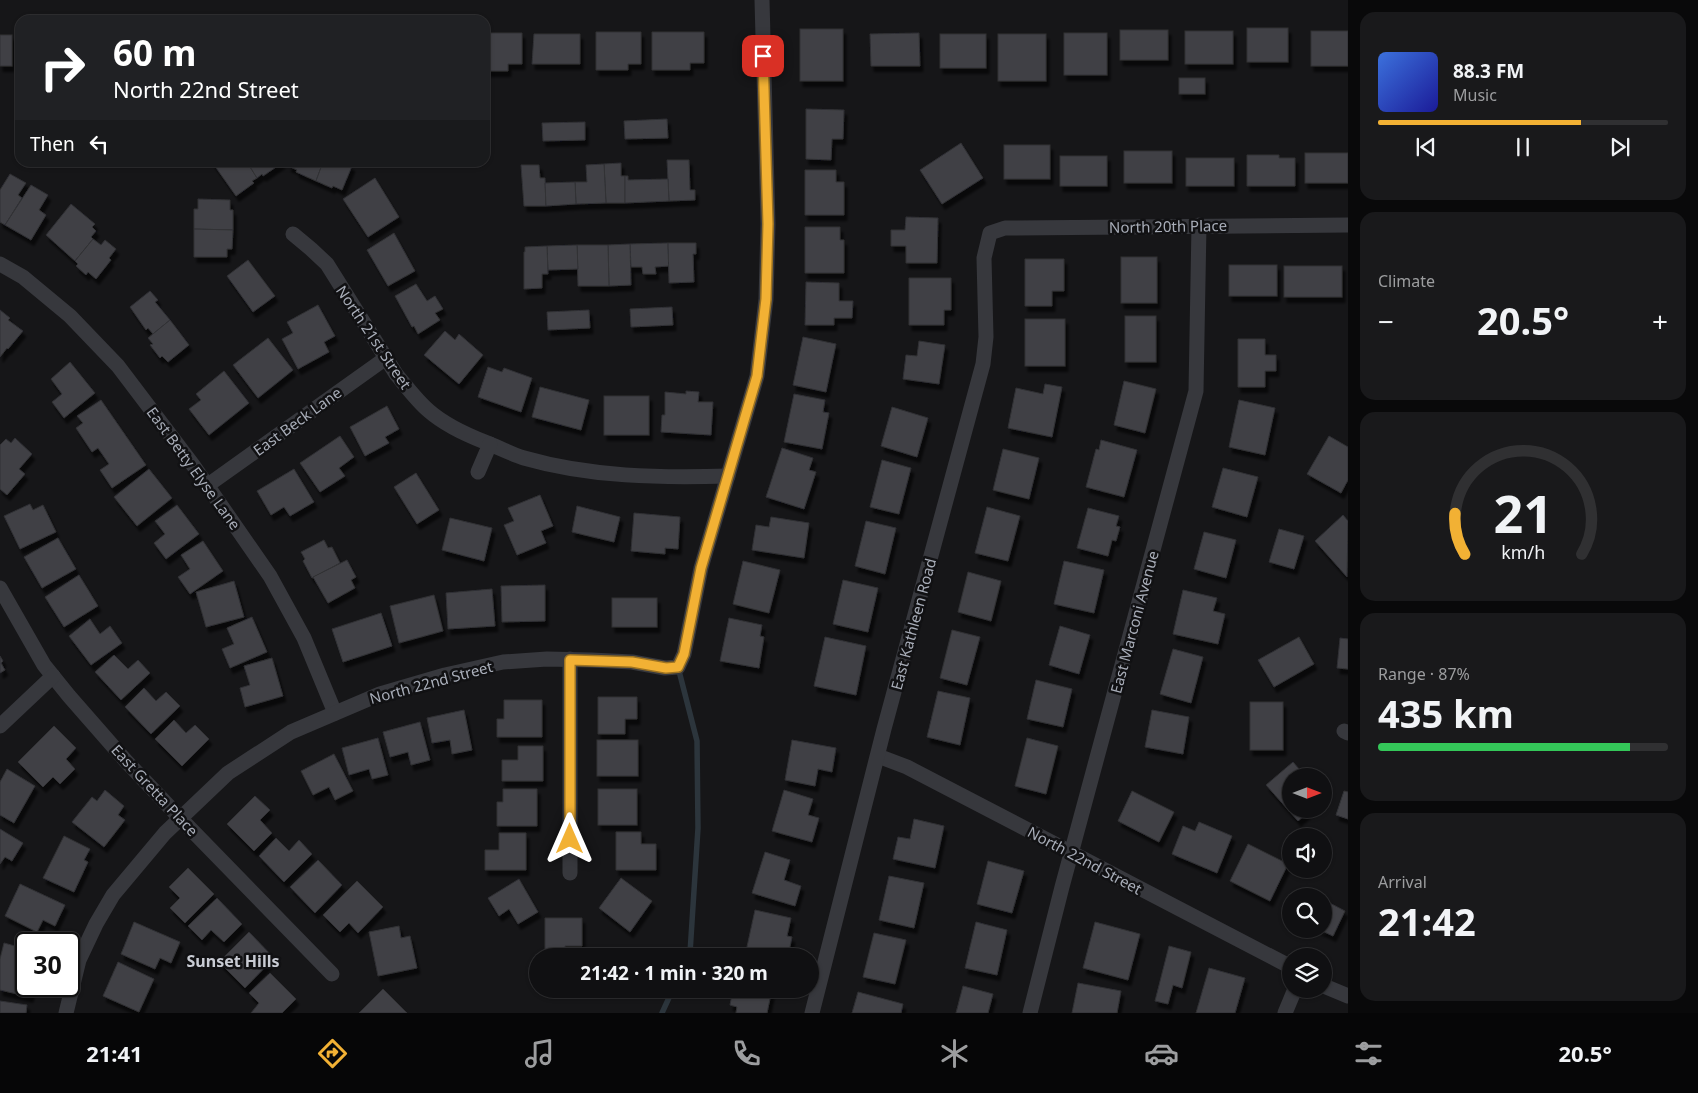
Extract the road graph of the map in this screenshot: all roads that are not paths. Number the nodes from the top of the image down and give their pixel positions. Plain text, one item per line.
1 (762, 0) edge
2 (1348, 225) edge
3 (1199, 226) junction
4 (990, 233) joint
5 (293, 234) dead end
6 (0, 264) edge
7 (386, 358) junction
8 (490, 444) junction
9 (478, 472) dead end
10 (728, 476) junction
11 (208, 485) junction
12 (0, 588) edge
13 (570, 660) junction
14 (53, 676) junction
15 (335, 713) junction
16 (0, 726) edge
17 (878, 756) junction
18 (180, 818) junction
19 (1071, 853) junction
20 (570, 873) dead end
21 (1282, 963) edge
22 (332, 974) dead end
23 (1332, 989) edge
24 (1348, 996) edge
25 (1291, 998) edge
26 (66, 1013) edge
27 (812, 1013) edge
28 (1030, 1013) edge
29 (1285, 1013) edge

1 - 10 street
2 - 3 street, North 20th Place
3 - 4 street, North 20th Place
3 - 19 street, East Marconi Avenue
4 - 17 street, East Kathleen Road
5 - 7 street, North 21st Street
6 - 11 street, East Betty Elyse Lane
7 - 8 street, North 21st Street
7 - 11 street, East Beck Lane
8 - 9 street
8 - 10 street, North 21st Street
10 - 13 street, North 22nd Street
11 - 15 street, East Betty Elyse Lane
12 - 14 street, East Gretta Place
13 - 15 street, North 22nd Street
13 - 20 street
14 - 16 street
14 - 18 street, East Gretta Place
15 - 18 street, North 22nd Street
17 - 19 street, North 22nd Street
17 - 27 street, East Kathleen Road
18 - 22 street, East Gretta Place
18 - 26 street, North 22nd Street
19 - 21 street, North 22nd Street
19 - 28 street, East Marconi Avenue
23 - 24 street
25 - 29 street

